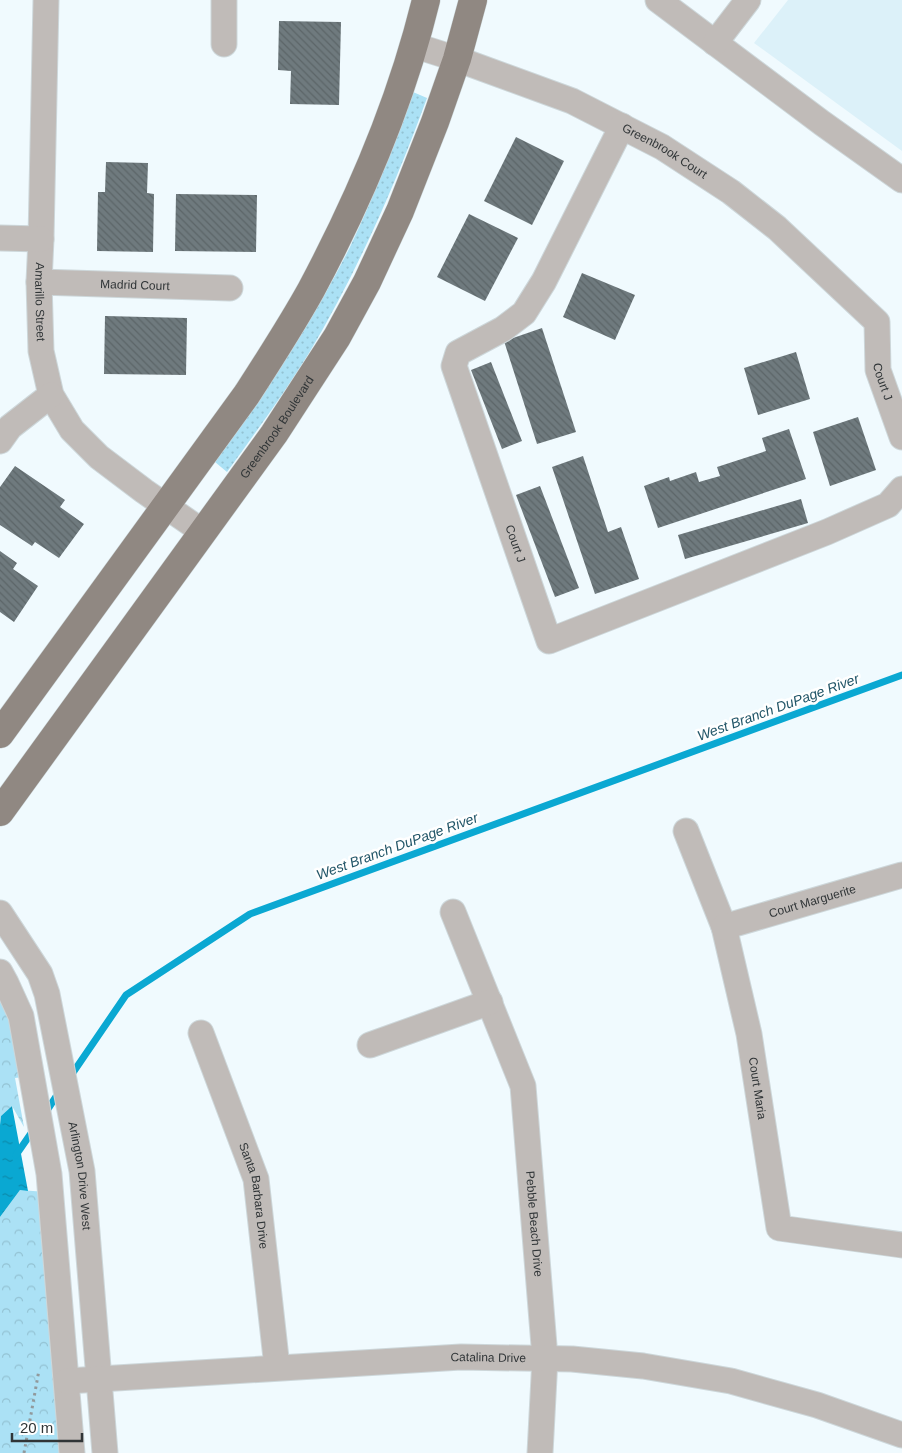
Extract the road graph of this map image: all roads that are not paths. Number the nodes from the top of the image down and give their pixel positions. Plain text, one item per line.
1 (46, 0) edge
2 (224, 0) edge
3 (426, 0) edge
4 (473, 0) edge
5 (658, 0) edge
6 (748, 0) edge
7 (715, 43) junction
8 (224, 44) dead end
9 (413, 45) junction
10 (458, 59) junction
11 (622, 126) junction
12 (902, 180) edge
13 (0, 238) edge
14 (42, 239) junction
15 (39, 282) junction
16 (230, 288) dead end
17 (877, 322) joint
18 (51, 395) junction
19 (902, 437) edge
20 (0, 441) edge
21 (902, 489) edge
22 (166, 506) junction
23 (204, 532) junction
24 (0, 734) edge
25 (0, 812) edge
26 (686, 831) dead end
27 (902, 875) edge
28 (453, 912) dead end
29 (0, 913) edge
30 (724, 928) junction
31 (0, 972) edge
32 (490, 1002) junction
33 (202, 1033) dead end
34 (370, 1045) dead end
35 (902, 1246) edge
36 (544, 1358) junction
37 (277, 1368) junction
38 (98, 1379) junction
39 (67, 1382) junction
40 (902, 1435) edge
41 (72, 1453) edge
42 (105, 1453) edge
43 (540, 1453) edge

1 - 14 street, Amarillo Street
2 - 8 street
3 - 9 main road
4 - 10 main road, Greenbrook Boulevard
5 - 7 street
6 - 7 street
7 - 12 street
9 - 10 street, Greenbrook Court
9 - 22 main road
10 - 11 street, Greenbrook Court
10 - 23 main road, Greenbrook Boulevard
11 - 17 street, Greenbrook Court
11 - 21 street, Court J
13 - 14 street
14 - 15 street, Amarillo Street
15 - 16 street, Madrid Court
15 - 18 street, Amarillo Street
17 - 19 street, Court J
18 - 20 street
18 - 22 street, Amarillo Street
22 - 23 street, Amarillo Street
22 - 24 main road
23 - 25 main road, Greenbrook Boulevard
26 - 30 street, Court Maria
27 - 30 street, Court Marguerite
28 - 32 street, Pebble Beach Drive
29 - 38 street, Arlington Drive West
30 - 35 street, Court Maria
31 - 39 street
32 - 34 street
32 - 36 street, Pebble Beach Drive
33 - 37 street, Santa Barbara Drive
36 - 37 street, Catalina Drive
36 - 40 street, Catalina Drive
36 - 43 street, Pebble Beach Drive
37 - 38 street, Catalina Drive
38 - 39 street, Catalina Drive
38 - 42 street, Arlington Drive West
39 - 41 street

